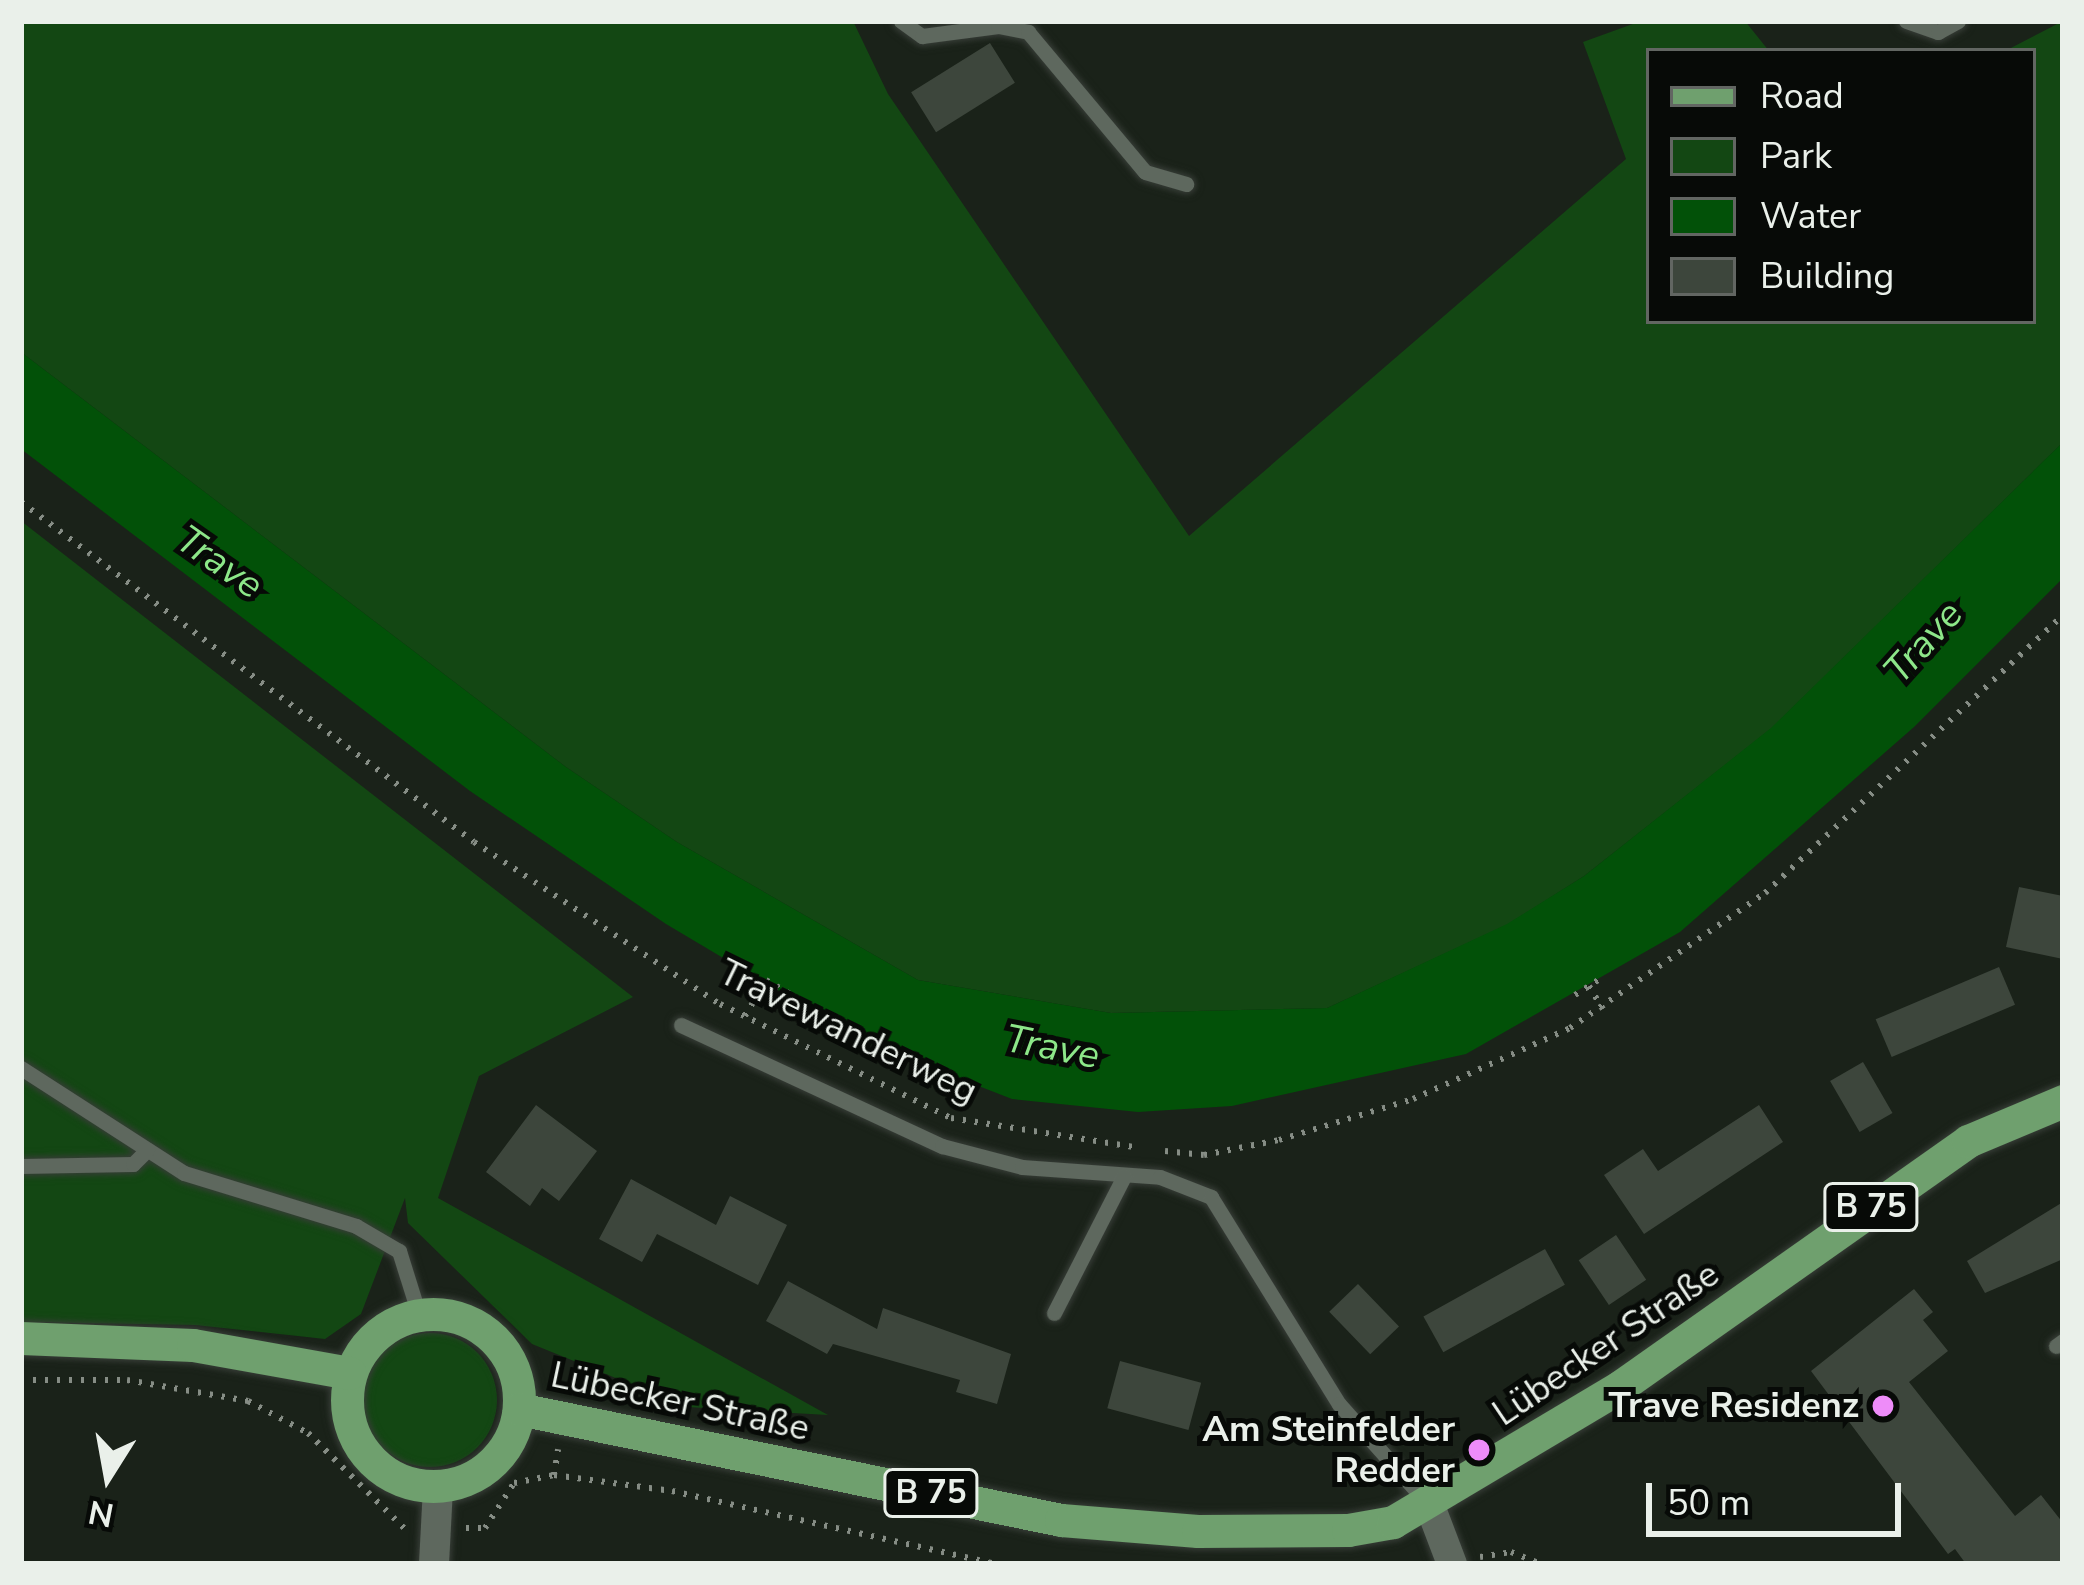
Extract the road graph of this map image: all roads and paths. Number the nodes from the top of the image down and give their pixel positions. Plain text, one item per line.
1 (901, 21) edge
2 (1906, 21) edge
3 (1958, 21) edge
4 (1186, 184) dead end
5 (21, 502) edge
6 (2063, 615) edge
7 (1600, 979) dead end
8 (1588, 986) junction
9 (792, 995) dead end
10 (1575, 995) dead end
11 (1603, 1009) junction
12 (745, 1016) junction
13 (681, 1025) dead end
14 (21, 1068) edge
15 (2063, 1101) edge
16 (147, 1150) junction
17 (21, 1166) edge
18 (1124, 1176) junction
19 (1054, 1313) dead end
20 (419, 1315) junction
21 (21, 1338) edge
22 (350, 1373) junction
23 (21, 1380) edge
24 (519, 1409) junction
25 (438, 1486) junction
26 (1430, 1506) junction
27 (437, 1528) junction
28 (1452, 1563) edge
29 (434, 1564) edge
30 (997, 1564) edge
31 (1540, 1564) edge

1 - 4 lane
2 - 3 lane
5 - 12 path, Travewanderweg
6 - 11 path, Travewanderweg
7 - 8 path
8 - 10 path
8 - 11 path
9 - 12 path
11 - 12 path, Travewanderweg
13 - 18 lane
14 - 16 lane
15 - 26 main road, Lübecker Straße / B 75
16 - 17 lane
16 - 20 lane
18 - 19 lane
18 - 26 lane
20 - 22 main road
20 - 24 main road, Lübecker Straße
21 - 22 main road
22 - 25 main road
23 - 27 path
24 - 25 main road, Lübecker Straße
24 - 26 main road, Lübecker Straße / B 75
25 - 27 street
26 - 28 street
27 - 29 street
27 - 30 path
28 - 31 path

